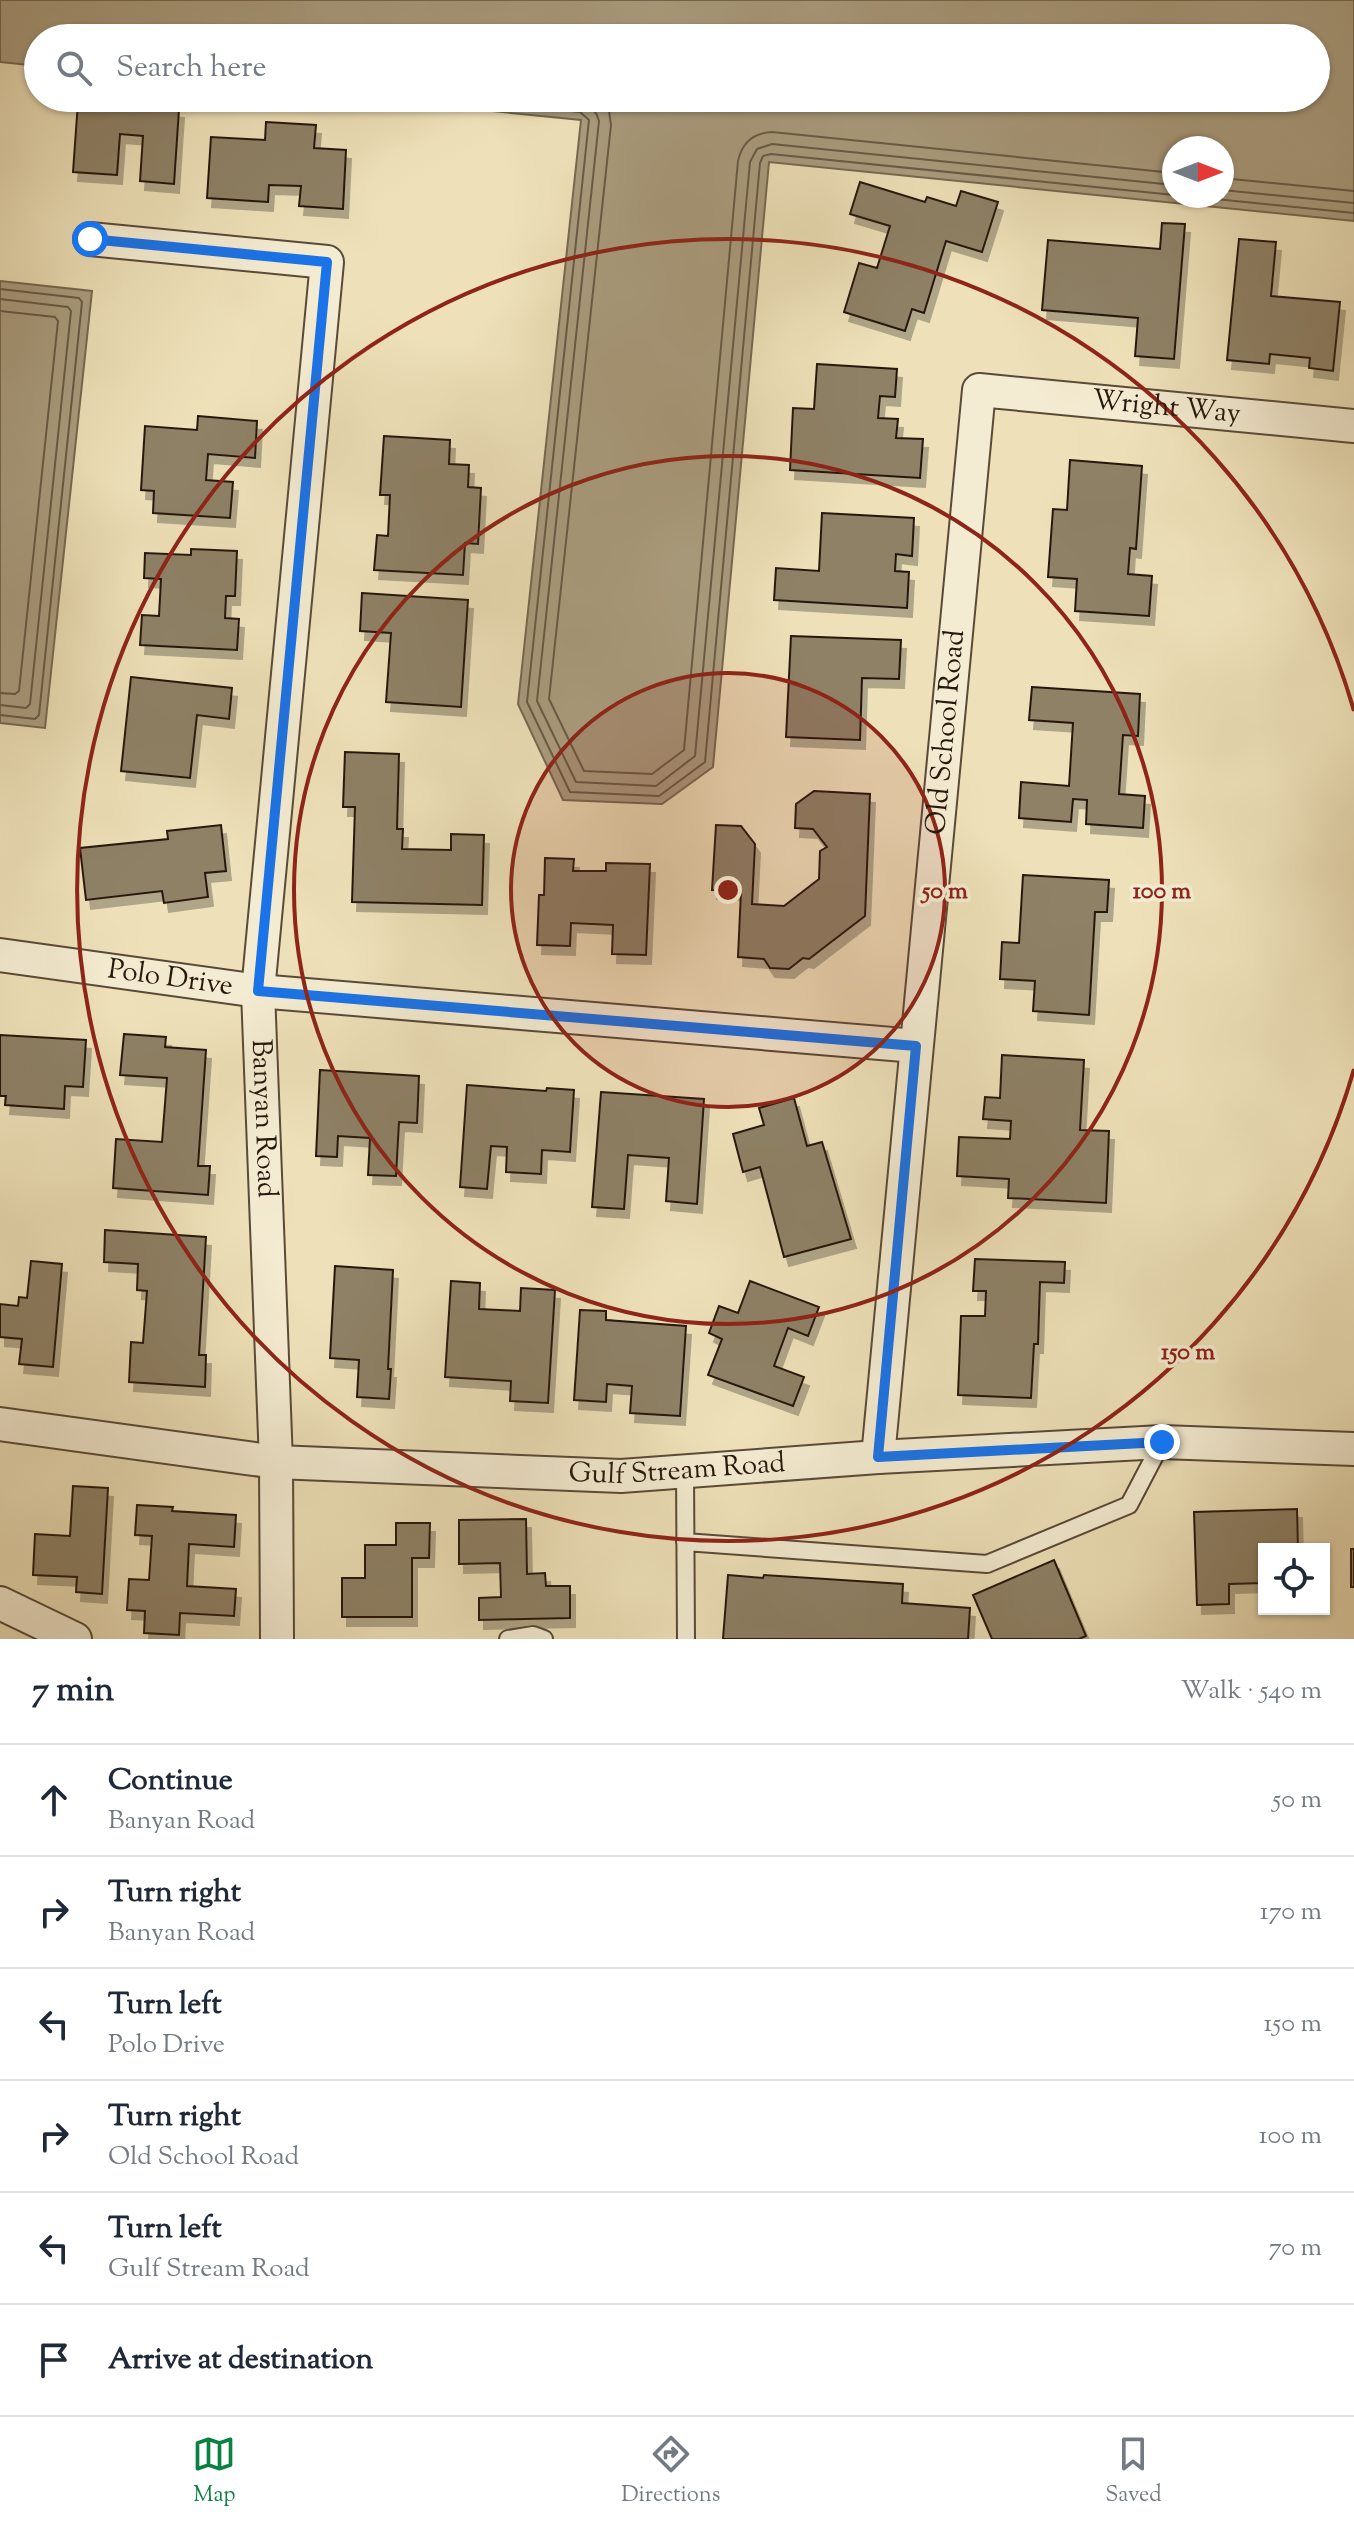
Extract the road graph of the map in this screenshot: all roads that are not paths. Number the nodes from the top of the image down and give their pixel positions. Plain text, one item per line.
1 (90, 239) dead end
2 (979, 390) joint
3 (1354, 426) edge
4 (0, 955) edge
5 (258, 991) junction
6 (916, 1046) junction
7 (0, 1424) edge
8 (1162, 1442) junction
9 (1354, 1449) edge
10 (878, 1457) junction
11 (276, 1462) junction
12 (685, 1471) junction
13 (685, 1542) junction
14 (0, 1603) edge
15 (75, 1639) edge
16 (277, 1639) edge
17 (508, 1639) edge
18 (544, 1639) edge
19 (686, 1639) edge

1 - 5 street, Banyan Road
2 - 3 street, Wright Way
2 - 6 street, Old School Road
4 - 5 street, Polo Drive
5 - 6 street, Polo Drive
5 - 11 street, Banyan Road
6 - 10 street, Old School Road
7 - 11 street, Gulf Stream Road
8 - 9 street, Gulf Stream Road
8 - 10 street, Gulf Stream Road
8 - 13 lane
10 - 12 street, Gulf Stream Road
11 - 12 street, Gulf Stream Road
11 - 16 street, Banyan Road
12 - 13 lane
13 - 19 lane
14 - 15 street
17 - 18 lane

